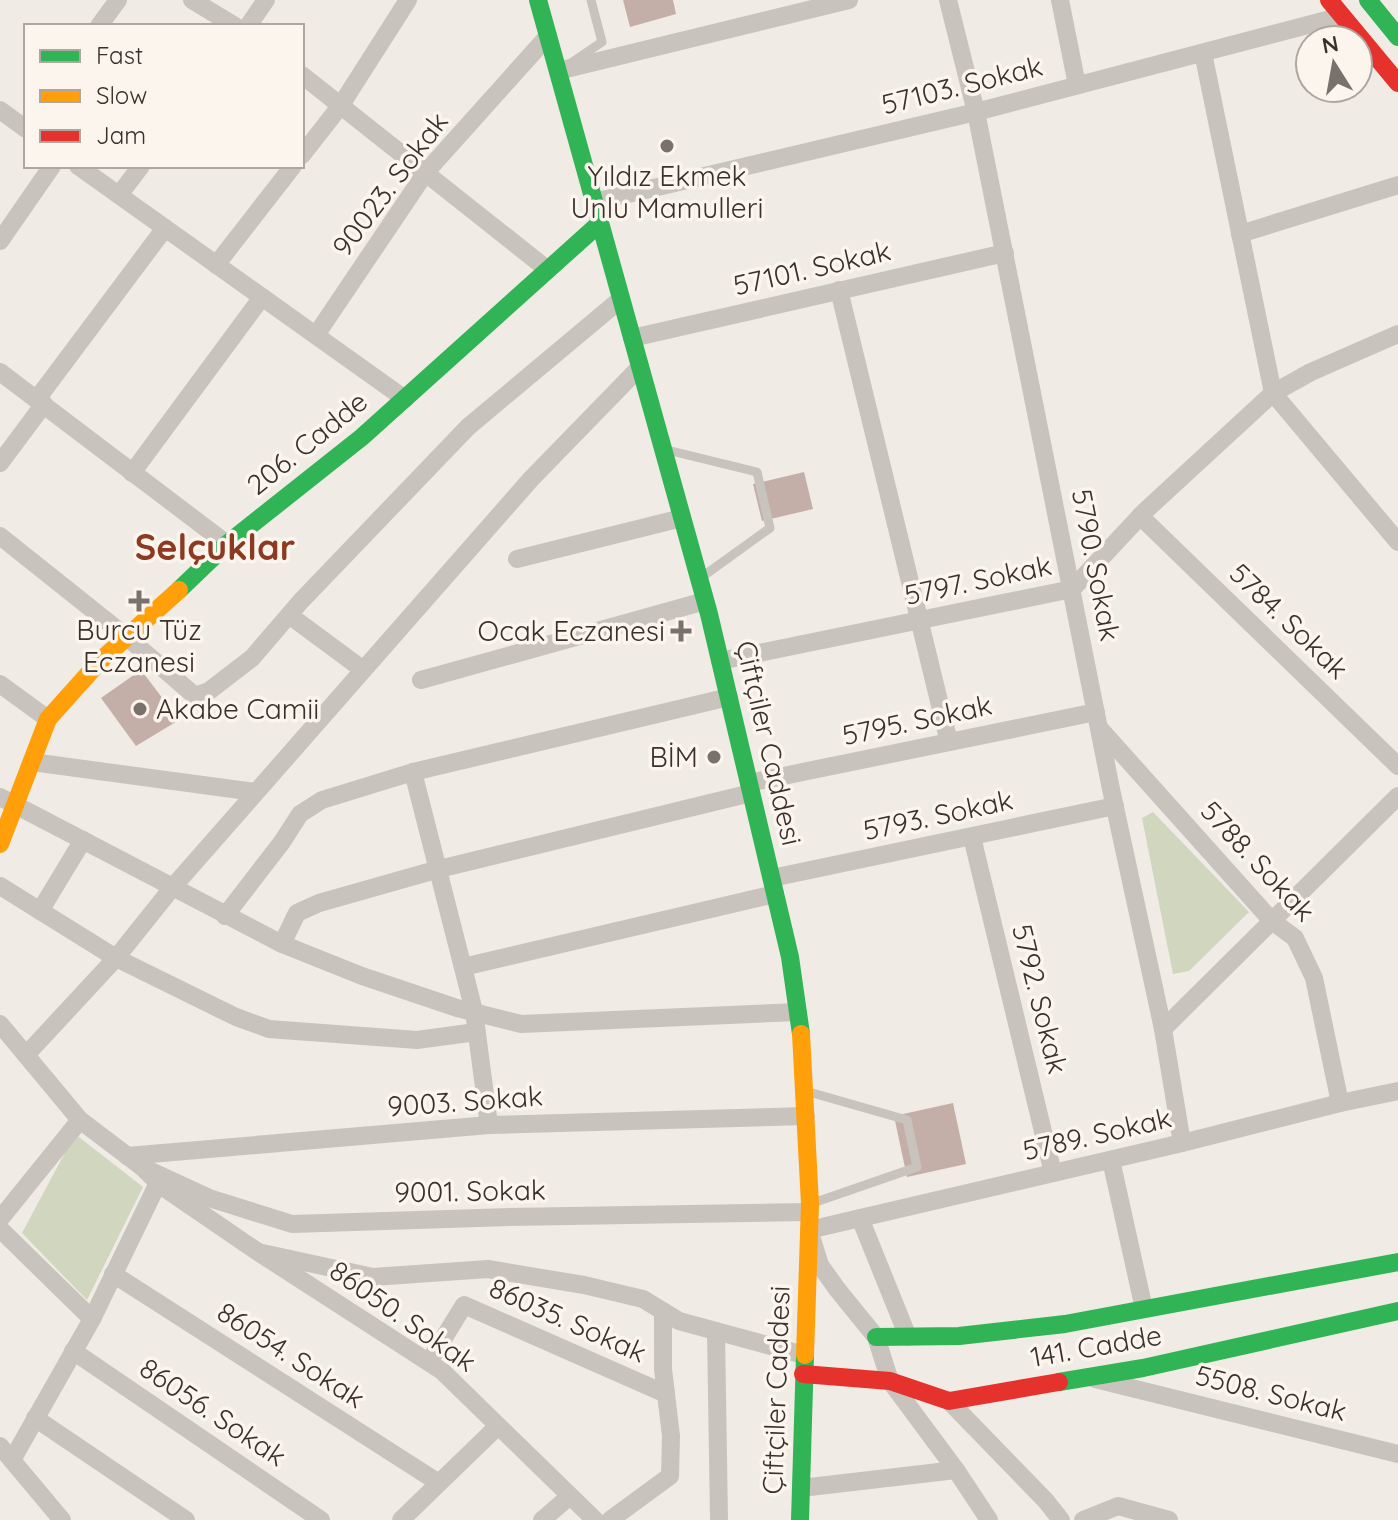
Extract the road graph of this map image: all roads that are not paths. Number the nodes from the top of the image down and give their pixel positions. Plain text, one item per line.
1 (118, 0) edge
2 (192, 0) edge
3 (266, 0) edge
4 (408, 0) edge
5 (538, 0) edge
6 (591, 0) edge
7 (849, 0) edge
8 (948, 0) edge
9 (1060, 0) edge
10 (1329, 0) edge
11 (1374, 1) edge
12 (1342, 16) junction
13 (100, 24) edge
14 (232, 24) edge
15 (249, 24) edge
16 (548, 36) junction
17 (1398, 37) edge
18 (1203, 53) junction
19 (558, 71) junction
20 (304, 77) edge
21 (1398, 83) edge
22 (1077, 85) junction
23 (341, 105) junction
24 (0, 110) edge
25 (976, 112) junction
26 (24, 127) edge
27 (304, 152) edge
28 (51, 168) edge
29 (81, 168) edge
30 (139, 168) edge
31 (291, 168) edge
32 (426, 172) junction
33 (1398, 185) edge
34 (119, 195) junction
35 (594, 202) junction
36 (600, 223) junction
37 (165, 228) junction
38 (1240, 234) junction
39 (0, 241) edge
40 (1005, 253) junction
41 (216, 265) junction
42 (548, 270) junction
43 (839, 290) junction
44 (262, 297) junction
45 (621, 299) junction
46 (1398, 334) edge
47 (316, 335) junction
48 (632, 338) junction
49 (640, 367) junction
50 (0, 372) edge
51 (1273, 393) junction
52 (405, 399) junction
53 (40, 401) junction
54 (663, 449) junction
55 (0, 463) edge
56 (132, 473) junction
57 (1140, 516) junction
58 (682, 518) junction
59 (0, 536) edge
60 (1398, 542) edge
61 (227, 544) junction
62 (517, 559) dead end
63 (699, 579) junction
64 (1072, 589) junction
65 (705, 601) junction
66 (289, 615) junction
67 (919, 620) junction
68 (128, 638) junction
69 (720, 661) junction
70 (362, 669) junction
71 (421, 680) dead end
72 (0, 684) edge
73 (729, 697) junction
74 (48, 719) junction
75 (1098, 720) junction
76 (949, 742) junction
77 (32, 762) junction
78 (1398, 766) edge
79 (413, 772) junction
80 (750, 788) junction
81 (255, 792) junction
82 (1398, 796) edge
83 (8, 801) edge
84 (1115, 806) junction
85 (972, 837) junction
86 (83, 840) junction
87 (0, 844) edge
88 (439, 869) junction
89 (0, 886) edge
90 (773, 886) junction
91 (172, 888) junction
92 (40, 911) junction
93 (225, 916) junction
94 (1272, 921) junction
95 (282, 944) junction
96 (116, 958) junction
97 (463, 967) junction
98 (474, 1011) junction
99 (797, 1012) junction
100 (0, 1024) edge
101 (1163, 1029) junction
102 (476, 1032) junction
103 (26, 1055) junction
104 (805, 1091) junction
105 (1398, 1091) edge
106 (1340, 1103) junction
107 (806, 1116) junction
108 (80, 1120) junction
109 (489, 1125) junction
110 (1182, 1143) junction
111 (1111, 1160) junction
112 (135, 1162) junction
113 (1053, 1173) junction
114 (158, 1183) junction
115 (809, 1216) junction
116 (860, 1218) junction
117 (0, 1219) edge
118 (0, 1229) edge
119 (258, 1252) junction
120 (1398, 1262) edge
121 (113, 1274) junction
122 (1144, 1309) junction
123 (1398, 1311) edge
124 (663, 1312) junction
125 (92, 1319) junction
126 (716, 1331) junction
127 (876, 1337) junction
128 (908, 1337) junction
129 (73, 1351) junction
130 (804, 1355) junction
131 (429, 1362) junction
132 (803, 1374) junction
133 (1084, 1377) junction
134 (890, 1381) junction
135 (666, 1394) junction
136 (949, 1401) junction
137 (35, 1418) junction
138 (498, 1426) junction
139 (6, 1453) edge
140 (1398, 1454) edge
141 (956, 1470) junction
142 (439, 1483) junction
143 (801, 1488) junction
144 (570, 1496) junction
145 (62, 1520) edge
146 (186, 1520) edge
147 (321, 1520) edge
148 (401, 1520) edge
149 (542, 1520) edge
150 (595, 1520) edge
151 (610, 1520) edge
152 (719, 1520) edge
153 (800, 1520) edge
154 (989, 1520) edge
155 (1061, 1520) edge
156 (1083, 1520) edge
157 (1169, 1520) edge

1 - 13 street
2 - 14 street
3 - 15 street
4 - 23 street
5 - 16 street, Çiftçiler Caddesi
6 - 19 lane
7 - 19 street
8 - 25 street, 5790. Sokak
9 - 22 street
10 - 12 street
11 - 12 street
11 - 17 street
12 - 18 street, 57103. Sokak
12 - 21 street
16 - 19 street, Çiftçiler Caddesi
16 - 32 street, 90023. Sokak
18 - 22 street, 57103. Sokak
18 - 38 street
19 - 35 street, Çiftçiler Caddesi
20 - 23 street
22 - 25 street, 57103. Sokak
23 - 27 street
23 - 32 street
24 - 26 street
25 - 35 street, 57103. Sokak
25 - 40 street, 5790. Sokak
28 - 39 street
29 - 34 street
30 - 34 street
31 - 41 street
32 - 42 street
32 - 47 street, 90023. Sokak
33 - 38 street
34 - 37 street
35 - 36 street, Çiftçiler Caddesi
36 - 42 street, 206. Cadde
36 - 45 street, Çiftçiler Caddesi
37 - 41 street
37 - 53 street
38 - 51 street
40 - 43 street, 57101. Sokak
40 - 64 street, 5790. Sokak
41 - 44 street
42 - 52 street, 206. Cadde
43 - 48 street, 57101. Sokak
43 - 67 street
44 - 47 street
44 - 56 street
45 - 48 street, Çiftçiler Caddesi
45 - 66 street
46 - 51 street, 5797. Sokak
47 - 52 street
48 - 49 street, Çiftçiler Caddesi
49 - 54 street, Çiftçiler Caddesi
49 - 70 street
50 - 53 street
51 - 57 street, 5797. Sokak
51 - 60 street
52 - 61 street, 206. Cadde
53 - 55 street
53 - 56 street
54 - 58 street, Çiftçiler Caddesi
54 - 63 lane
56 - 61 street
57 - 64 street, 5797. Sokak
57 - 78 street, 5784. Sokak
58 - 62 street
58 - 63 street, Çiftçiler Caddesi
59 - 68 street
61 - 68 street, 206. Cadde
63 - 65 street, Çiftçiler Caddesi
64 - 67 street, 5797. Sokak
64 - 75 street, 5790. Sokak
65 - 69 street, Çiftçiler Caddesi
65 - 71 street
66 - 68 street
66 - 70 street
67 - 69 street, 5797. Sokak
67 - 76 street
68 - 74 street, 206. Cadde
69 - 73 street, Çiftçiler Caddesi
70 - 81 street
72 - 74 street
73 - 79 street
73 - 80 street, Çiftçiler Caddesi
74 - 77 street, 206. Cadde
75 - 76 street, 5795. Sokak
75 - 84 street, 5790. Sokak
75 - 94 street, 5788. Sokak
76 - 80 street, 5795. Sokak
77 - 81 street
77 - 83 street, 206. Cadde
79 - 88 street
79 - 93 street
80 - 88 street, 5795. Sokak
80 - 90 street, Çiftçiler Caddesi
81 - 91 street
82 - 94 street
83 - 86 street
83 - 87 street, 206. Cadde
84 - 85 street, 5793. Sokak
84 - 101 street, 5790. Sokak
85 - 90 street, 5793. Sokak
85 - 113 street, 5792. Sokak
86 - 91 street
86 - 92 street
88 - 95 street, 5795. Sokak
88 - 97 street
89 - 92 street
90 - 97 street, 5793. Sokak
90 - 99 street, Çiftçiler Caddesi
91 - 93 street
91 - 96 street
92 - 96 street
93 - 95 street
94 - 101 street
94 - 106 street, 5788. Sokak
95 - 98 street
96 - 102 street
96 - 103 street
97 - 98 street
98 - 99 street
98 - 102 street
99 - 104 street, Çiftçiler Caddesi
100 - 103 street
101 - 110 street, 5790. Sokak
102 - 109 street
103 - 108 street
104 - 107 street, Çiftçiler Caddesi
104 - 115 lane
105 - 106 street, 5789. Sokak
106 - 110 street, 5789. Sokak
107 - 109 street, 9003. Sokak
107 - 115 street, Çiftçiler Caddesi
108 - 112 street
108 - 117 street
109 - 112 street, 9003. Sokak
110 - 111 street, 5789. Sokak
111 - 113 street, 5789. Sokak
111 - 122 street
112 - 114 street, 86050. Sokak
112 - 115 street, 9001. Sokak
113 - 116 street, 5789. Sokak
114 - 119 street, 86050. Sokak
114 - 121 street
115 - 116 street, 5789. Sokak
115 - 127 street
115 - 130 street, Çiftçiler Caddesi
116 - 128 street
118 - 125 street
119 - 124 street
119 - 131 street, 86050. Sokak
120 - 122 street, 141. Cadde
121 - 125 street
121 - 142 street, 86054. Sokak
122 - 128 street, 141. Cadde
123 - 133 street, 141. Cadde
124 - 126 street
124 - 135 street
125 - 129 street
126 - 130 street
126 - 152 street
127 - 128 street, 141. Cadde
127 - 134 street
129 - 137 street
129 - 147 street, 86056. Sokak
130 - 132 street, Çiftçiler Caddesi
131 - 135 street, 86035. Sokak
131 - 138 street, 86050. Sokak
132 - 134 street, 141. Cadde
132 - 143 street, Çiftçiler Caddesi
133 - 136 street, 141. Cadde
133 - 140 street, 5508. Sokak
134 - 136 street, 141. Cadde
134 - 141 street
135 - 151 street
136 - 155 street
137 - 139 street
137 - 146 street
138 - 142 street
138 - 144 street, 86050. Sokak
139 - 145 street
141 - 143 street
141 - 154 street
142 - 148 street
143 - 153 street, Çiftçiler Caddesi
144 - 149 street
144 - 150 street, 86050. Sokak
156 - 157 street

